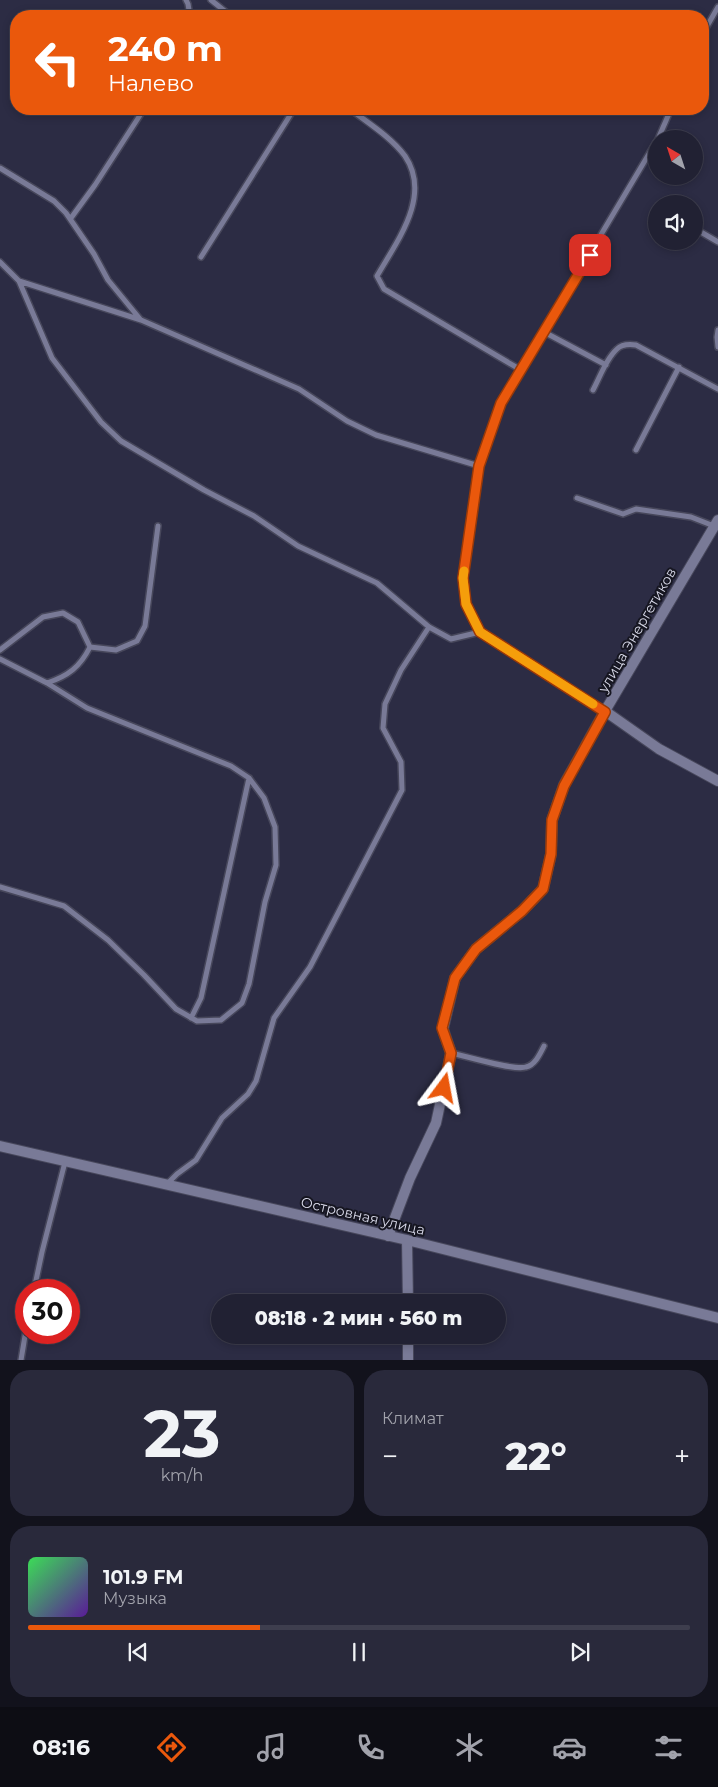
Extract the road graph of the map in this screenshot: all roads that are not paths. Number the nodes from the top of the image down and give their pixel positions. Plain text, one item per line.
1 (211, 0) edge
2 (718, 7) edge
3 (224, 10) edge
4 (709, 23) edge
5 (140, 115) edge
6 (290, 115) edge
7 (358, 115) edge
8 (668, 115) edge
9 (662, 130) edge
10 (648, 156) edge
11 (0, 168) edge
12 (70, 218) junction
13 (703, 233) edge
14 (718, 242) edge
15 (201, 257) dead end
16 (0, 262) edge
17 (20, 281) junction
18 (141, 320) junction
19 (718, 330) edge
20 (544, 332) junction
21 (718, 347) edge
22 (606, 365) junction
23 (679, 367) junction
24 (521, 370) junction
25 (718, 389) edge
26 (592, 390) dead end
27 (636, 450) dead end
28 (479, 466) junction
29 (577, 498) dead end
30 (716, 523) edge
31 (158, 526) dead end
32 (429, 627) junction
33 (480, 632) junction
34 (90, 647) junction
35 (0, 650) edge
36 (0, 660) edge
37 (47, 684) junction
38 (605, 712) junction
39 (249, 778) junction
40 (718, 782) edge
41 (0, 887) edge
42 (191, 1018) junction
43 (544, 1046) dead end
44 (451, 1053) junction
45 (0, 1146) edge
46 (65, 1162) junction
47 (167, 1184) junction
48 (388, 1236) junction
49 (407, 1240) junction
50 (36, 1279) edge
51 (408, 1294) edge
52 (718, 1318) edge
53 (24, 1344) edge
54 (408, 1344) edge
55 (21, 1360) edge
56 (408, 1360) edge

1 - 3 lane
2 - 4 lane
5 - 12 lane
6 - 15 lane
7 - 24 lane
8 - 9 lane
10 - 20 lane
11 - 12 lane
12 - 18 lane
13 - 14 lane
16 - 17 lane
17 - 18 lane
17 - 32 lane
18 - 28 lane
19 - 21 lane
20 - 22 lane
20 - 24 lane
22 - 23 lane
22 - 26 lane
23 - 25 lane
23 - 27 lane
24 - 28 lane
28 - 33 lane
29 - 30 lane
30 - 38 street, улица Энергетиков
31 - 34 lane
32 - 33 lane
32 - 47 lane
33 - 38 lane
34 - 35 lane
34 - 37 lane
36 - 37 lane
37 - 39 lane
38 - 40 street
38 - 44 street, улица Энергетиков
39 - 42 lane
39 - 42 lane
41 - 42 lane
43 - 44 lane
44 - 48 street
45 - 46 street, Островная улица
46 - 47 street, Островная улица
46 - 50 lane
47 - 48 street, Островная улица
48 - 49 street, Островная улица
49 - 51 street
49 - 52 street, Островная улица
53 - 55 lane
54 - 56 street

